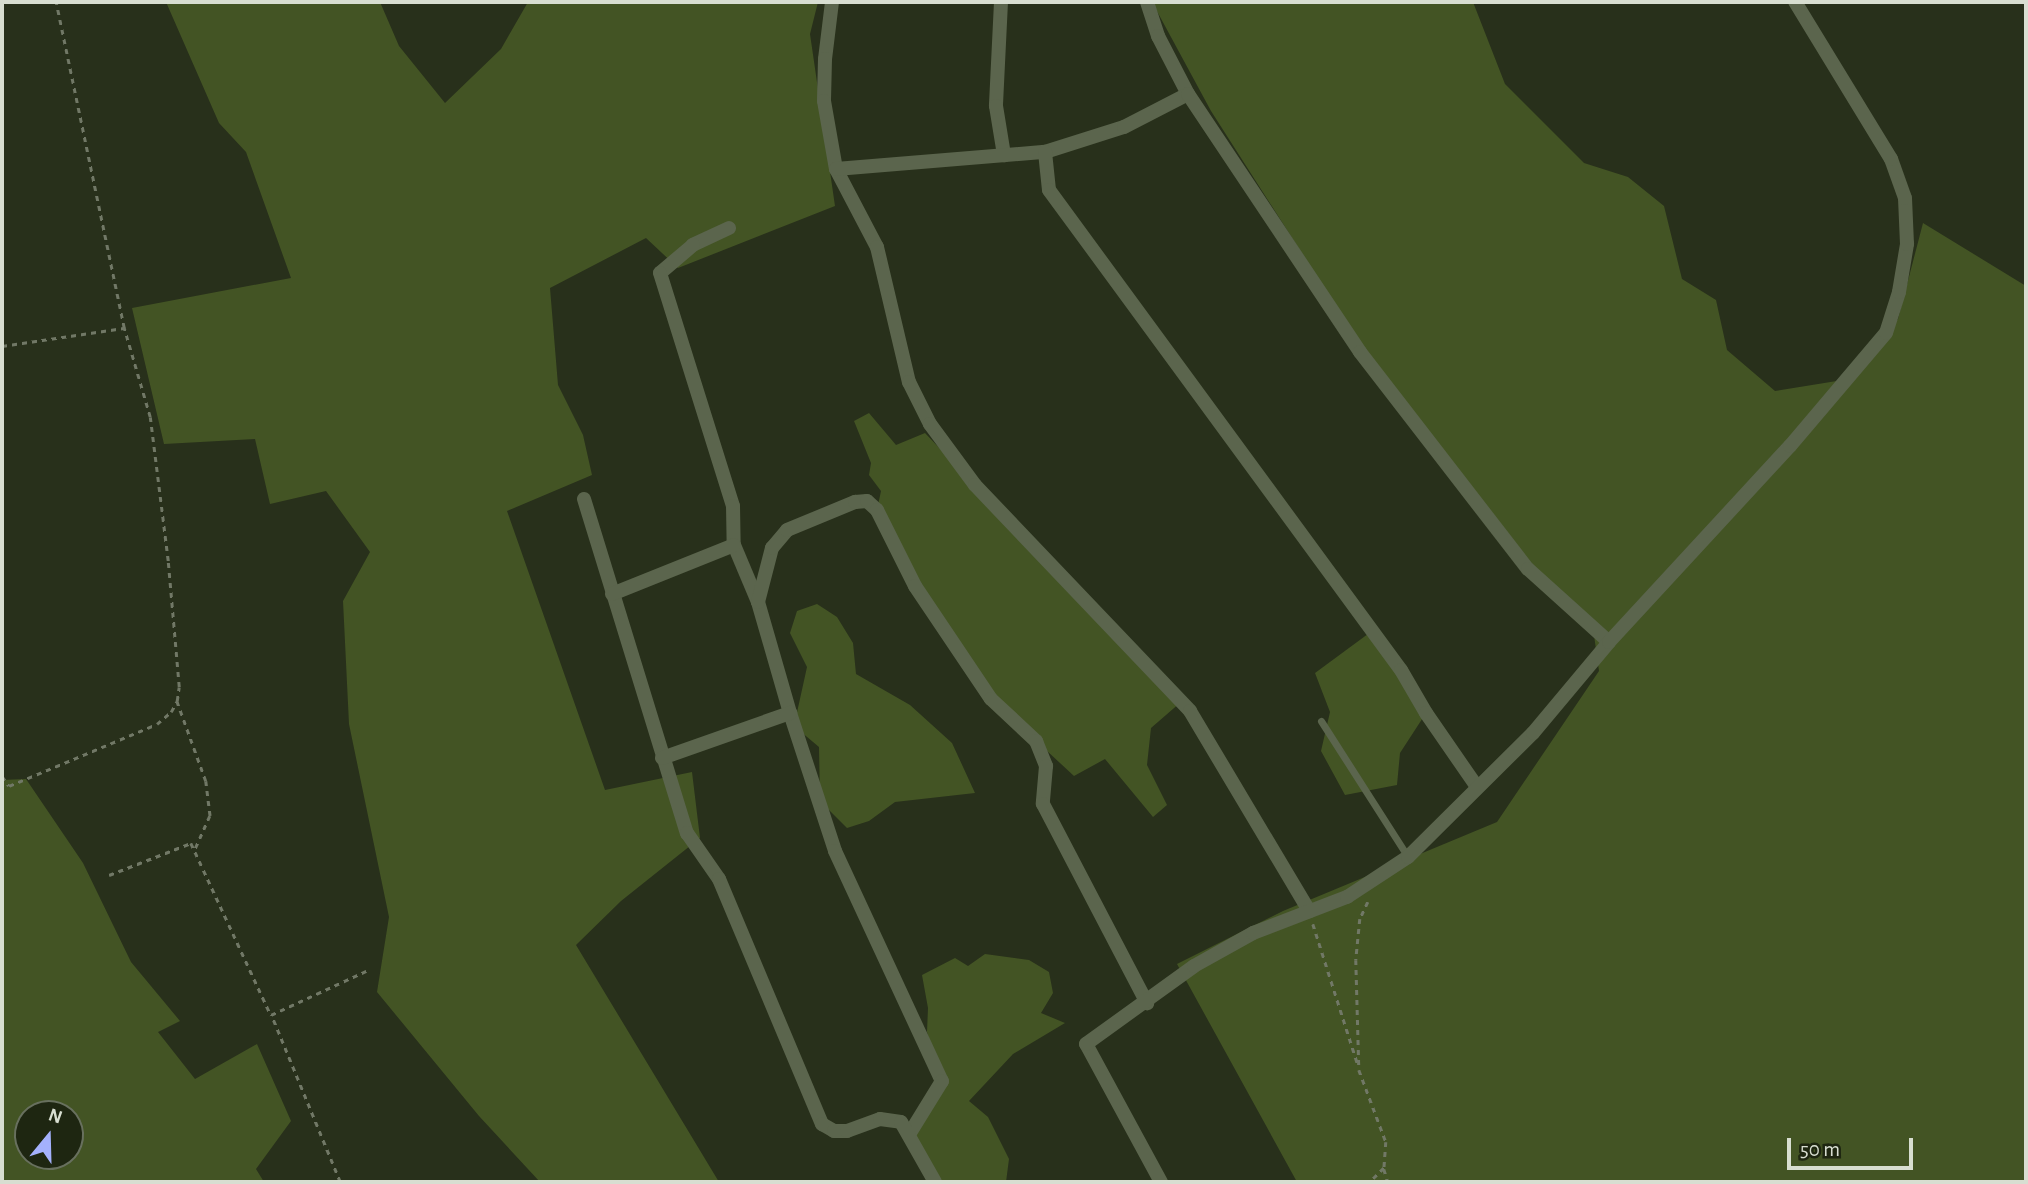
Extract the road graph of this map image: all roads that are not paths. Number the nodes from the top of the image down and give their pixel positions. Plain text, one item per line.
1 (832, 2) edge
2 (1001, 2) edge
3 (1147, 2) edge
4 (1795, 2) edge
5 (1188, 94) junction
6 (1045, 152) junction
7 (1004, 155) junction
8 (836, 169) junction
9 (729, 228) dead end
10 (584, 499) dead end
11 (734, 545) junction
12 (612, 594) junction
13 (758, 601) junction
14 (1609, 642) junction
15 (790, 713) junction
16 (1321, 720) dead end
17 (662, 758) junction
18 (1477, 787) junction
19 (1408, 857) junction
20 (1309, 911) junction
21 (1147, 1003) junction
22 (910, 1133) junction
23 (935, 1182) edge
24 (1161, 1182) edge

1 - 8 street
2 - 7 street
3 - 5 street
4 - 14 street
5 - 6 street
5 - 14 street
6 - 7 street
6 - 18 street
7 - 8 street
8 - 20 street
9 - 11 street
10 - 12 street
11 - 12 street
11 - 13 street
12 - 17 street
13 - 15 street
13 - 21 street
14 - 18 street
15 - 17 street
15 - 22 street
16 - 19 lane
17 - 22 street
18 - 19 street
19 - 20 street
20 - 21 street
21 - 24 street
22 - 23 street

